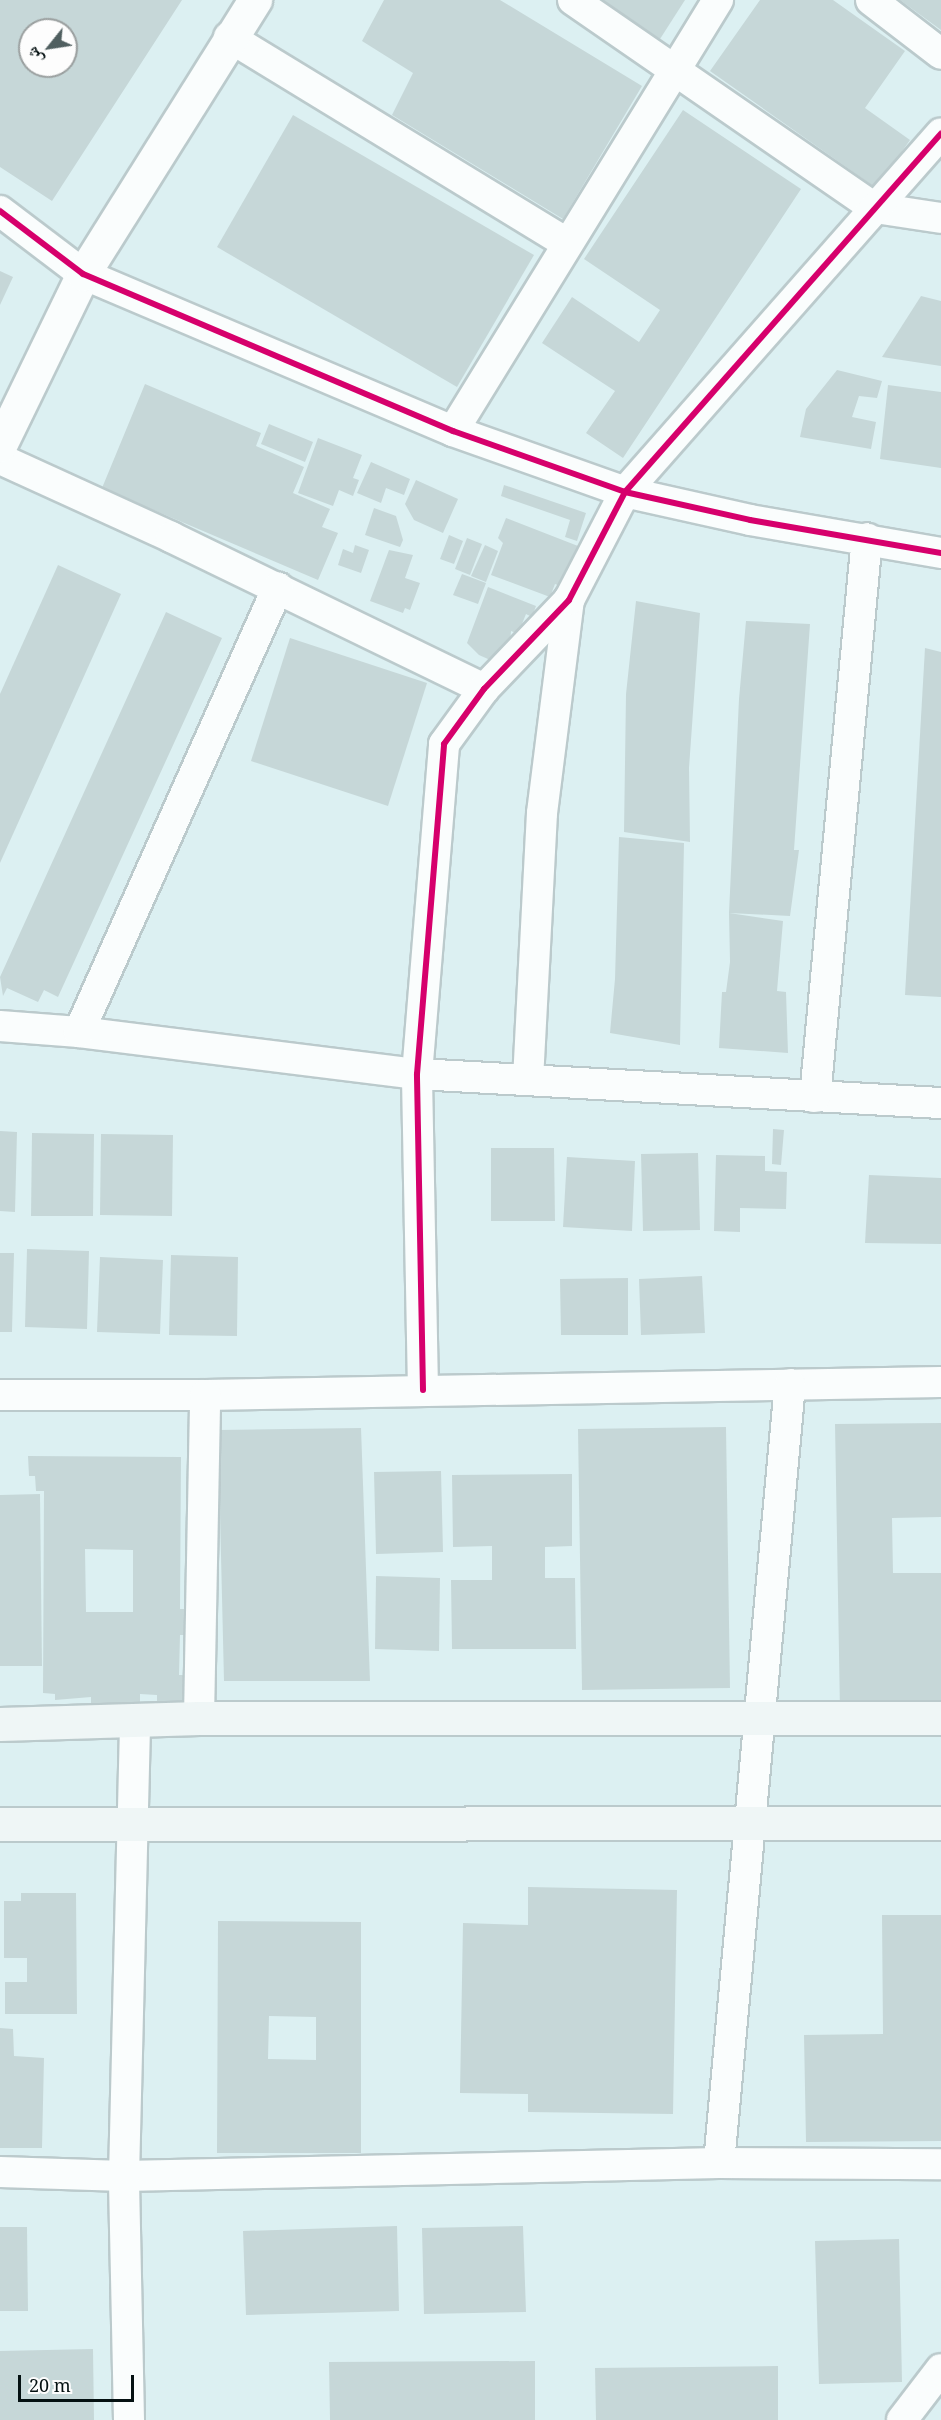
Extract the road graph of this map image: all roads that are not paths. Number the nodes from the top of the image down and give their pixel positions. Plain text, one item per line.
1 (255, 0) edge
2 (573, 0) edge
3 (718, 0) edge
4 (871, 0) edge
5 (229, 37) junction
6 (941, 54) edge
7 (674, 68) junction
8 (941, 133) edge
9 (875, 208) junction
10 (0, 211) edge
11 (941, 218) edge
12 (567, 243) junction
13 (83, 274) junction
14 (453, 431) junction
15 (0, 445) edge
16 (0, 459) edge
17 (625, 492) junction
18 (867, 538) junction
19 (941, 553) edge
20 (278, 588) junction
21 (569, 600) junction
22 (483, 689) junction
23 (0, 1026) edge
24 (79, 1032) junction
25 (417, 1074) junction
26 (528, 1080) junction
27 (815, 1097) junction
28 (941, 1103) edge
29 (941, 1383) edge
30 (790, 1384) junction
31 (423, 1390) junction
32 (0, 1395) edge
33 (205, 1395) junction
34 (759, 1716) junction
35 (199, 1718) junction
36 (941, 1718) edge
37 (135, 1720) junction
38 (0, 1724) edge
39 (750, 1821) junction
40 (941, 1823) edge
41 (0, 1824) edge
42 (132, 1824) junction
43 (719, 2163) junction
44 (941, 2164) edge
45 (0, 2172) edge
46 (124, 2176) junction
47 (941, 2369) edge
48 (129, 2420) edge
49 (902, 2420) edge

1 - 5 street
2 - 7 street
3 - 7 street
4 - 6 street
5 - 12 street
5 - 13 street
7 - 9 street
7 - 12 street
8 - 9 street
9 - 11 street
9 - 17 street
10 - 13 street
12 - 14 street
13 - 14 street
13 - 15 street
14 - 17 street
16 - 20 street
17 - 18 street
17 - 21 street
18 - 19 street
18 - 27 street
20 - 22 street
20 - 24 street
21 - 22 street
21 - 26 street
22 - 25 street
23 - 24 street
24 - 25 street
25 - 26 street
25 - 31 street
26 - 27 street
27 - 28 street
29 - 30 street
30 - 31 street
30 - 34 street
31 - 33 street
32 - 33 street
33 - 35 street
34 - 35 main road
34 - 36 main road
34 - 39 street
35 - 37 main road
37 - 38 main road
37 - 42 street
39 - 40 main road
39 - 42 main road
39 - 43 street
41 - 42 main road
42 - 46 street
43 - 44 street
43 - 46 street
45 - 46 street
46 - 48 street
47 - 49 street

